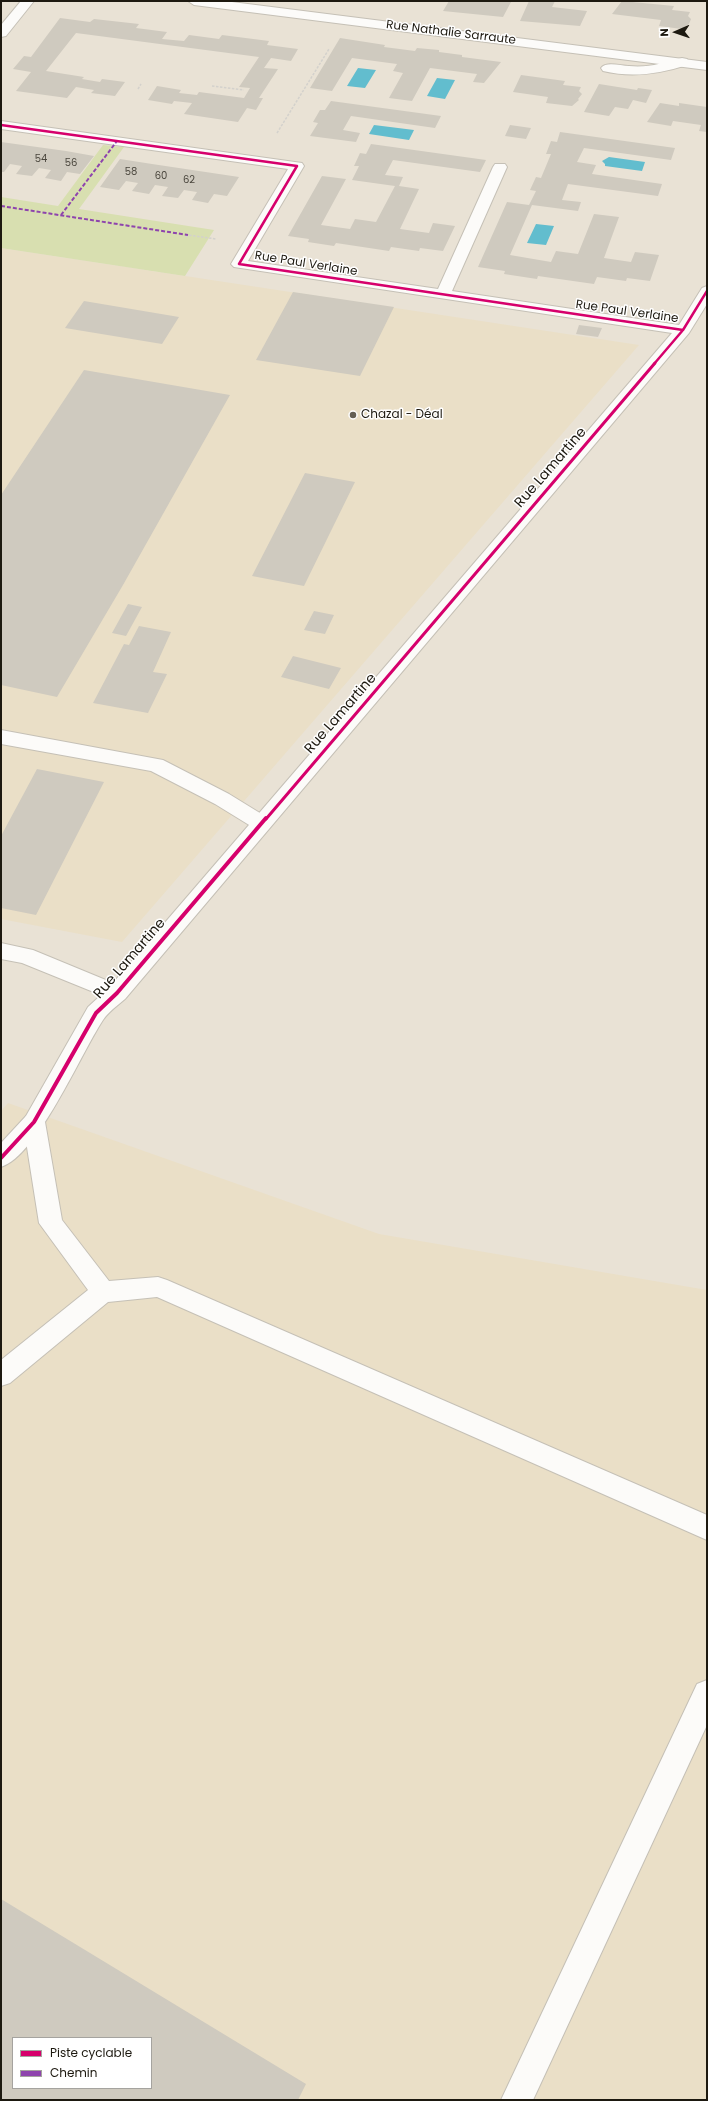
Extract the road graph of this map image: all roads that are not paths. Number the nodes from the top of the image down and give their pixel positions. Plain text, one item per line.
1 (28, 1) edge
2 (194, 1) edge
3 (1, 33) edge
4 (682, 62) junction
5 (707, 66) edge
6 (608, 68) dead end
7 (1, 125) edge
8 (500, 167) dead end
9 (707, 291) edge
10 (443, 294) junction
11 (683, 330) junction
12 (1, 737) edge
13 (261, 823) junction
14 (1, 951) edge
15 (116, 993) junction
16 (34, 1122) junction
17 (1, 1158) edge
18 (103, 1292) junction
19 (1, 1375) edge
20 (707, 1528) edge
21 (707, 1694) edge
22 (517, 2100) edge

1 - 3 street
2 - 4 street, Rue Nathalie Sarraute
4 - 5 street, Rue Nathalie Sarraute
4 - 6 street
7 - 10 street, Rue Paul Verlaine
8 - 10 street
9 - 11 street, Rue Lamartine
10 - 11 street, Rue Paul Verlaine
11 - 13 street, Rue Lamartine
12 - 13 street
13 - 15 street, Rue Lamartine
14 - 15 street
15 - 16 street, Rue Lamartine
16 - 17 street, Rue Lamartine
16 - 18 street
18 - 19 street
18 - 20 street
21 - 22 street

